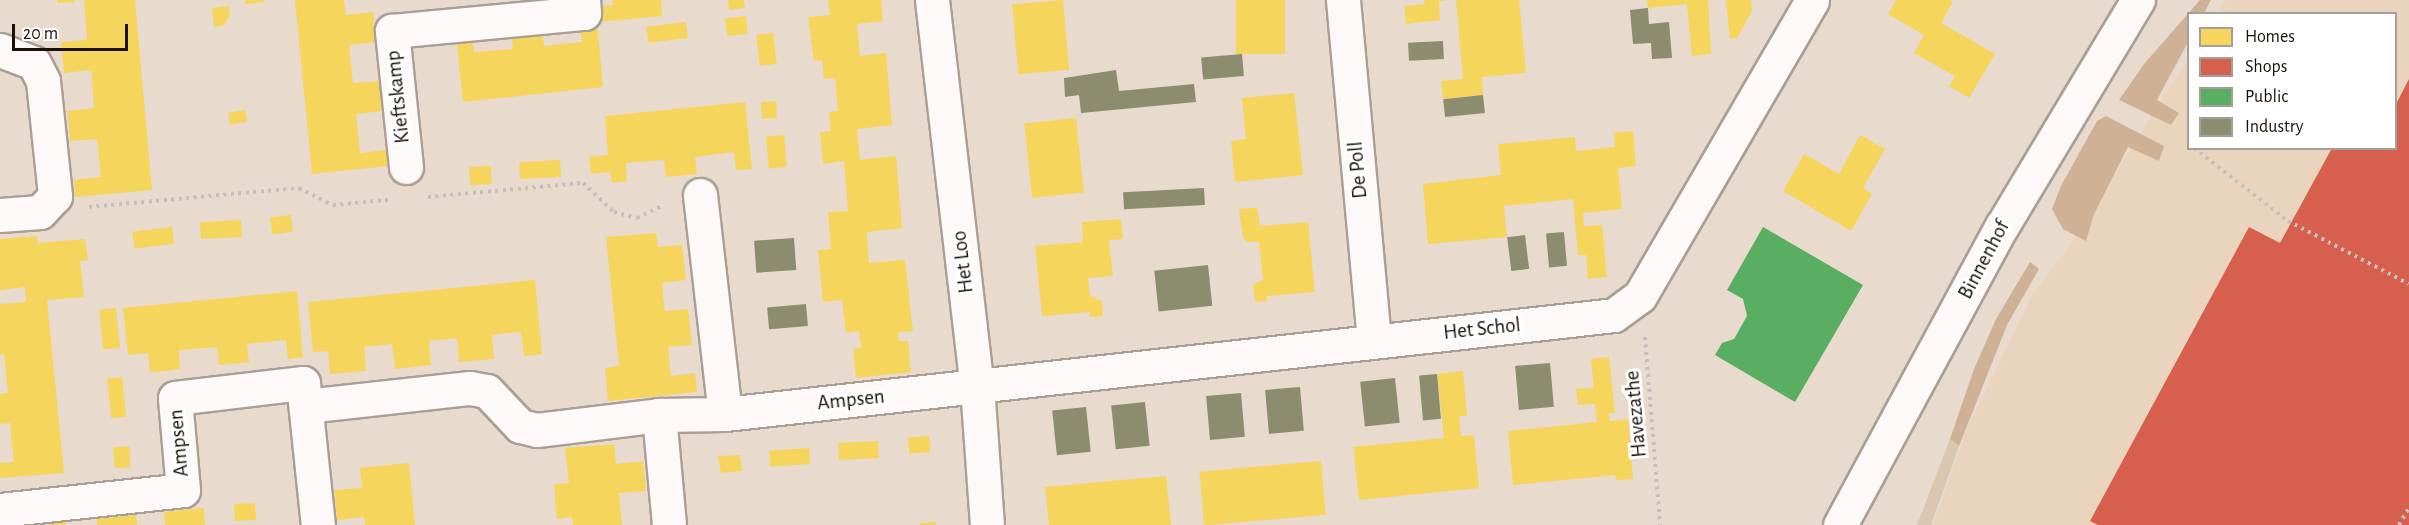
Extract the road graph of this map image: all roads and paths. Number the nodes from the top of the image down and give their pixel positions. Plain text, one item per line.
1 (583, 0) edge
2 (932, 0) edge
3 (1343, 0) edge
4 (1812, 0) edge
5 (2138, 0) edge
6 (467, 12) edge
7 (0, 50) edge
8 (2197, 150) edge
9 (406, 167) dead end
10 (700, 195) joint
11 (417, 198) dead end
12 (393, 200) dead end
13 (40, 212) junction
14 (0, 215) edge
15 (2409, 284) edge
16 (1633, 302) junction
17 (1374, 340) junction
18 (977, 386) junction
19 (306, 406) junction
20 (725, 414) junction
21 (659, 415) junction
22 (2409, 508) edge
23 (0, 510) edge
24 (318, 525) edge
25 (669, 525) edge
26 (987, 525) edge
27 (1660, 525) edge
28 (1840, 525) edge
29 (2399, 525) edge

1 - 6 street, Kieftskamp
2 - 18 street, Het Loo
3 - 17 street, De Poll
4 - 16 street
5 - 28 street, Binnenhof
6 - 9 street, Kieftskamp
7 - 13 street
8 - 15 path
10 - 11 path
10 - 20 street
12 - 13 path
13 - 14 street
16 - 17 street, Het Schol
16 - 27 path, Havezathe
17 - 18 street, Het Schol
18 - 20 street, Ampsen
18 - 26 street, Het Loo
19 - 21 street, Ampsen
19 - 23 street, Ampsen
19 - 24 street, Ampsen
20 - 21 street, Ampsen
21 - 25 street
22 - 29 path

